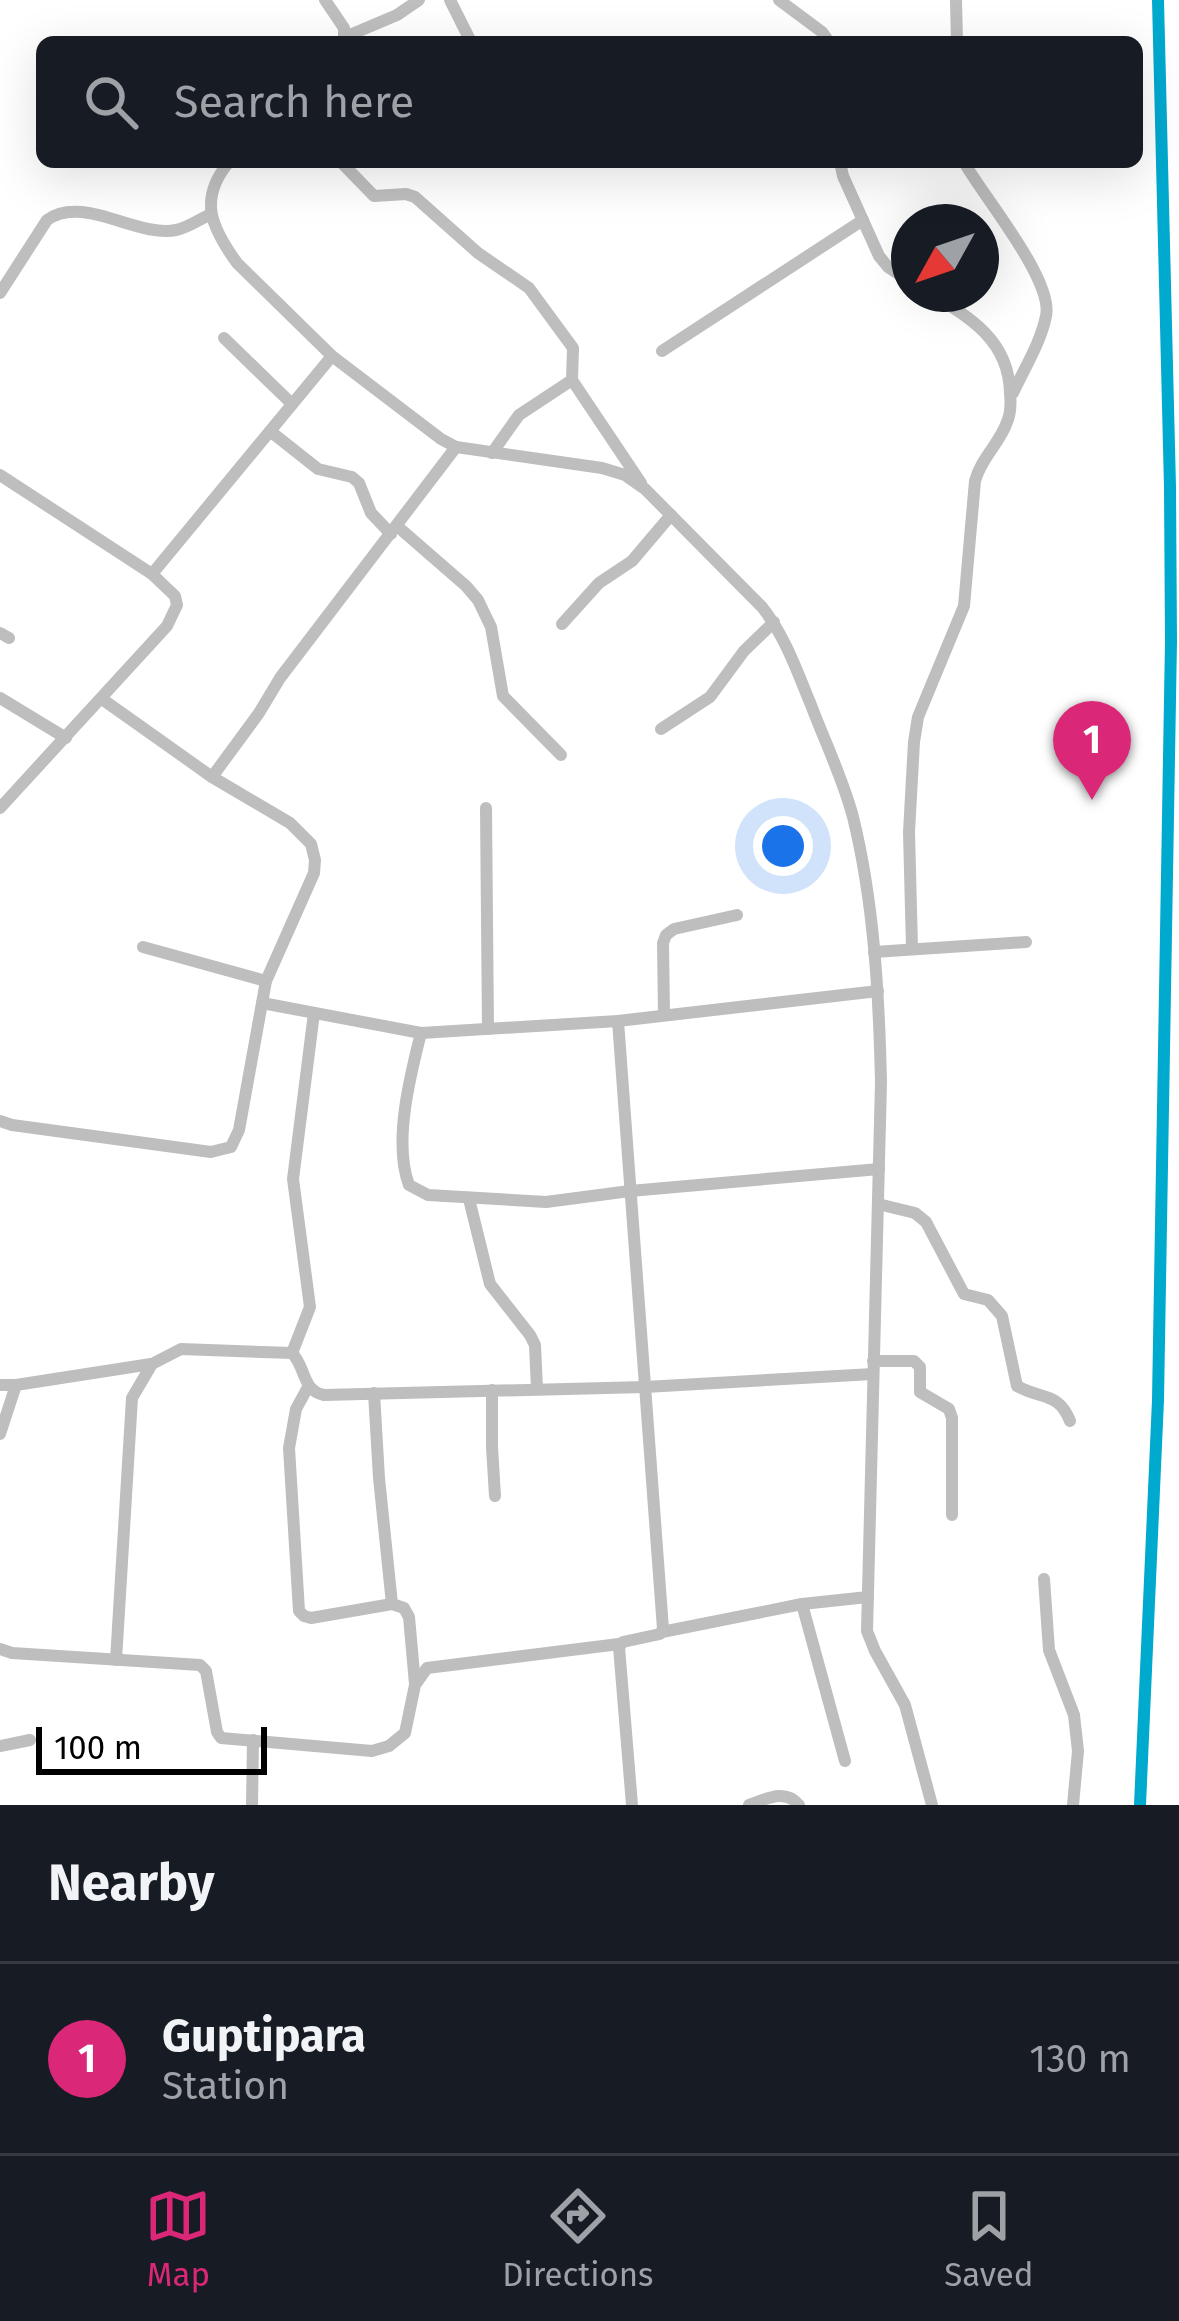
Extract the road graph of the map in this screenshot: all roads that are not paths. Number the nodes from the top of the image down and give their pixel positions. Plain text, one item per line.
1 (325, 0) edge
2 (419, 0) edge
3 (450, 0) edge
4 (779, 0) edge
5 (956, 0) edge
6 (344, 36) edge
7 (352, 36) edge
8 (468, 36) edge
9 (825, 36) edge
10 (957, 36) edge
11 (224, 168) edge
12 (347, 168) edge
13 (842, 168) edge
14 (968, 168) edge
15 (211, 214) junction
16 (862, 220) junction
17 (891, 269) edge
18 (0, 293) edge
19 (960, 312) edge
20 (224, 338) dead end
21 (662, 351) dead end
22 (332, 356) junction
23 (572, 380) junction
24 (1011, 399) junction
25 (292, 404) junction
26 (270, 431) junction
27 (456, 447) junction
28 (492, 453) junction
29 (0, 475) edge
30 (645, 489) junction
31 (671, 515) junction
32 (394, 530) junction
33 (152, 574) junction
34 (774, 622) junction
35 (562, 624) dead end
36 (0, 698) edge
37 (102, 699) junction
38 (661, 729) dead end
39 (66, 738) junction
40 (561, 755) dead end
41 (212, 777) junction
42 (0, 808) edge
43 (486, 808) dead end
44 (737, 915) dead end
45 (1026, 942) dead end
46 (143, 947) dead end
47 (913, 948) junction
48 (874, 952) junction
49 (266, 981) junction
50 (878, 991) junction
51 (262, 1003) junction
52 (314, 1013) junction
53 (664, 1016) junction
54 (618, 1021) junction
55 (488, 1030) junction
56 (421, 1033) junction
57 (0, 1121) edge
58 (879, 1169) junction
59 (630, 1191) junction
60 (469, 1199) junction
61 (878, 1204) junction
62 (292, 1353) junction
63 (152, 1364) junction
64 (873, 1368) junction
65 (0, 1385) edge
66 (16, 1385) junction
67 (308, 1387) junction
68 (644, 1388) junction
69 (537, 1389) junction
70 (493, 1390) junction
71 (374, 1393) junction
72 (1070, 1421) dead end
73 (0, 1434) edge
74 (495, 1496) dead end
75 (952, 1515) dead end
76 (1044, 1579) dead end
77 (868, 1597) junction
78 (392, 1604) junction
79 (802, 1604) junction
80 (662, 1632) junction
81 (619, 1644) junction
82 (0, 1649) edge
83 (116, 1660) junction
84 (415, 1685) junction
85 (30, 1739) dead end
86 (253, 1740) junction
87 (0, 1745) edge
88 (845, 1761) dead end
89 (253, 1805) edge
90 (632, 1805) edge
91 (749, 1805) edge
92 (799, 1805) edge
93 (932, 1805) edge
94 (1073, 1805) edge

1 - 6 street
2 - 7 street
3 - 8 street
4 - 9 street
5 - 10 street
11 - 15 street
12 - 23 street
13 - 16 street
14 - 24 street
15 - 18 street
15 - 22 street
16 - 17 street
16 - 21 street
19 - 24 street
20 - 25 street
22 - 25 street
22 - 27 street
23 - 28 street
23 - 30 street
24 - 47 street
25 - 26 street
26 - 32 street
26 - 33 street
27 - 28 street
27 - 32 street
28 - 30 street
29 - 33 street
30 - 31 street
31 - 34 street
31 - 35 street
32 - 40 street
32 - 41 street
33 - 37 street
34 - 38 street
34 - 48 street
36 - 39 street
37 - 39 street
37 - 41 street
39 - 42 street
41 - 49 street
43 - 55 street
44 - 53 street
45 - 47 street
46 - 49 street
47 - 48 street
48 - 50 street
49 - 51 street
50 - 53 street
50 - 58 street
51 - 52 street
51 - 57 street
52 - 56 street
52 - 62 street
53 - 54 street
54 - 55 street
54 - 59 street
55 - 56 street
56 - 60 street
58 - 59 street
58 - 61 street
59 - 60 street
59 - 68 street
60 - 69 street
61 - 64 street
61 - 72 street
62 - 63 street
62 - 67 street
63 - 66 street
63 - 83 street
64 - 68 street
64 - 75 street
64 - 77 street
65 - 66 street
66 - 73 street
67 - 71 street
67 - 78 street
68 - 69 street
68 - 80 street
69 - 70 street
70 - 71 street
70 - 74 street
71 - 78 street
76 - 94 street
77 - 79 street
77 - 93 street
78 - 84 street
79 - 80 street
79 - 88 street
80 - 81 street
81 - 84 street
81 - 90 street
82 - 83 street
83 - 86 street
84 - 86 street
85 - 87 street
86 - 89 street
91 - 92 street

